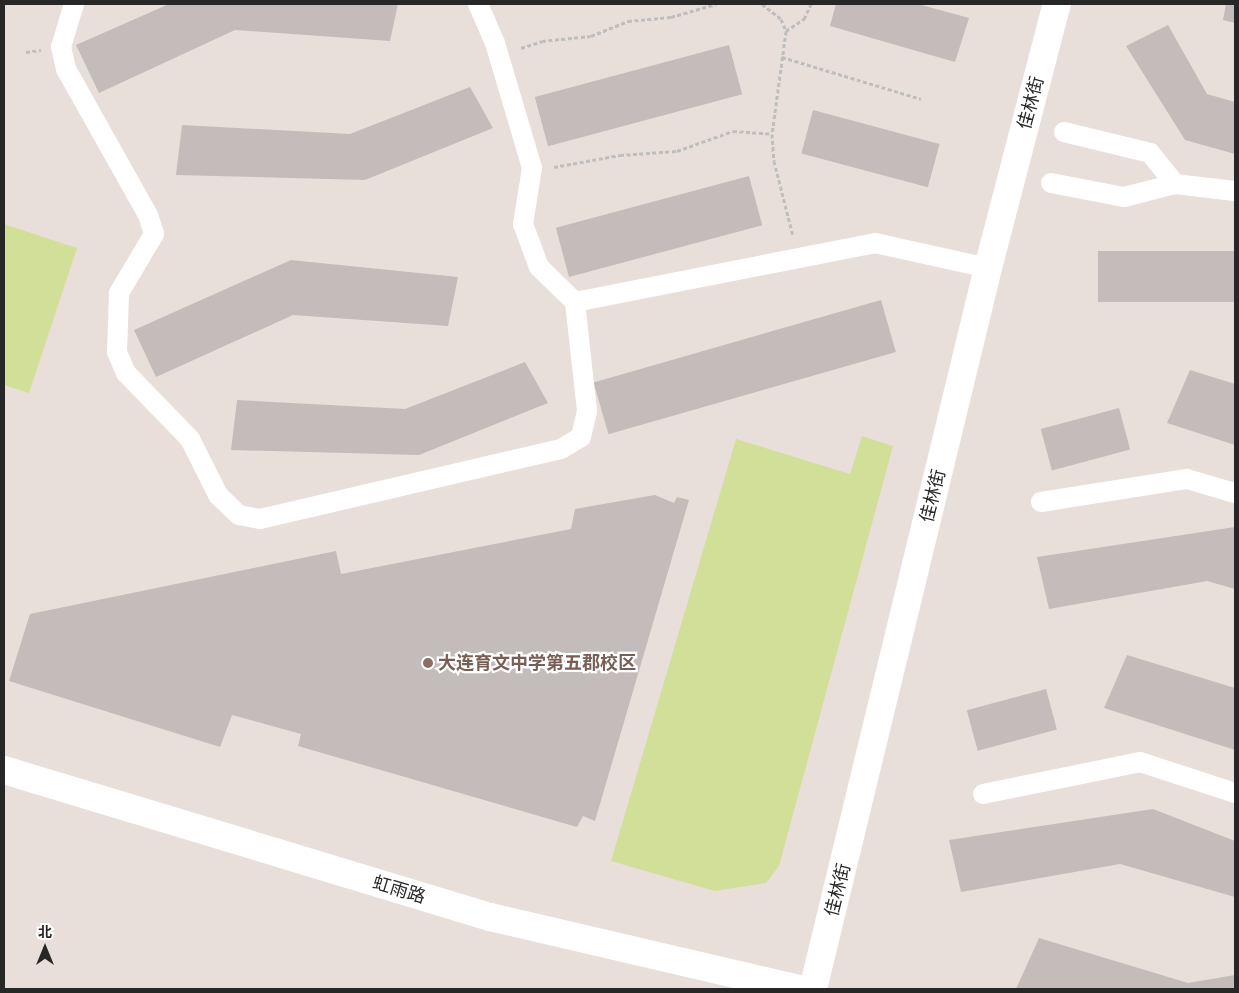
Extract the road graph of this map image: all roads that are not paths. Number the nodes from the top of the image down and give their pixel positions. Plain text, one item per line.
1 (74, 4) edge
2 (478, 4) edge
3 (1057, 4) edge
4 (1064, 132) dead end
5 (1051, 184) dead end
6 (1175, 184) junction
7 (1235, 191) edge
8 (988, 268) junction
9 (575, 302) junction
10 (1235, 493) edge
11 (1041, 502) dead end
12 (4, 770) edge
13 (1235, 793) edge
14 (983, 794) dead end
15 (800, 989) edge
16 (814, 989) edge

1 - 9 street
2 - 9 street
3 - 8 street, 佳林街
4 - 6 street
5 - 6 street
6 - 7 street
8 - 9 street
8 - 16 street, 佳林街
10 - 11 street
12 - 15 street, 虹雨路
13 - 14 street

